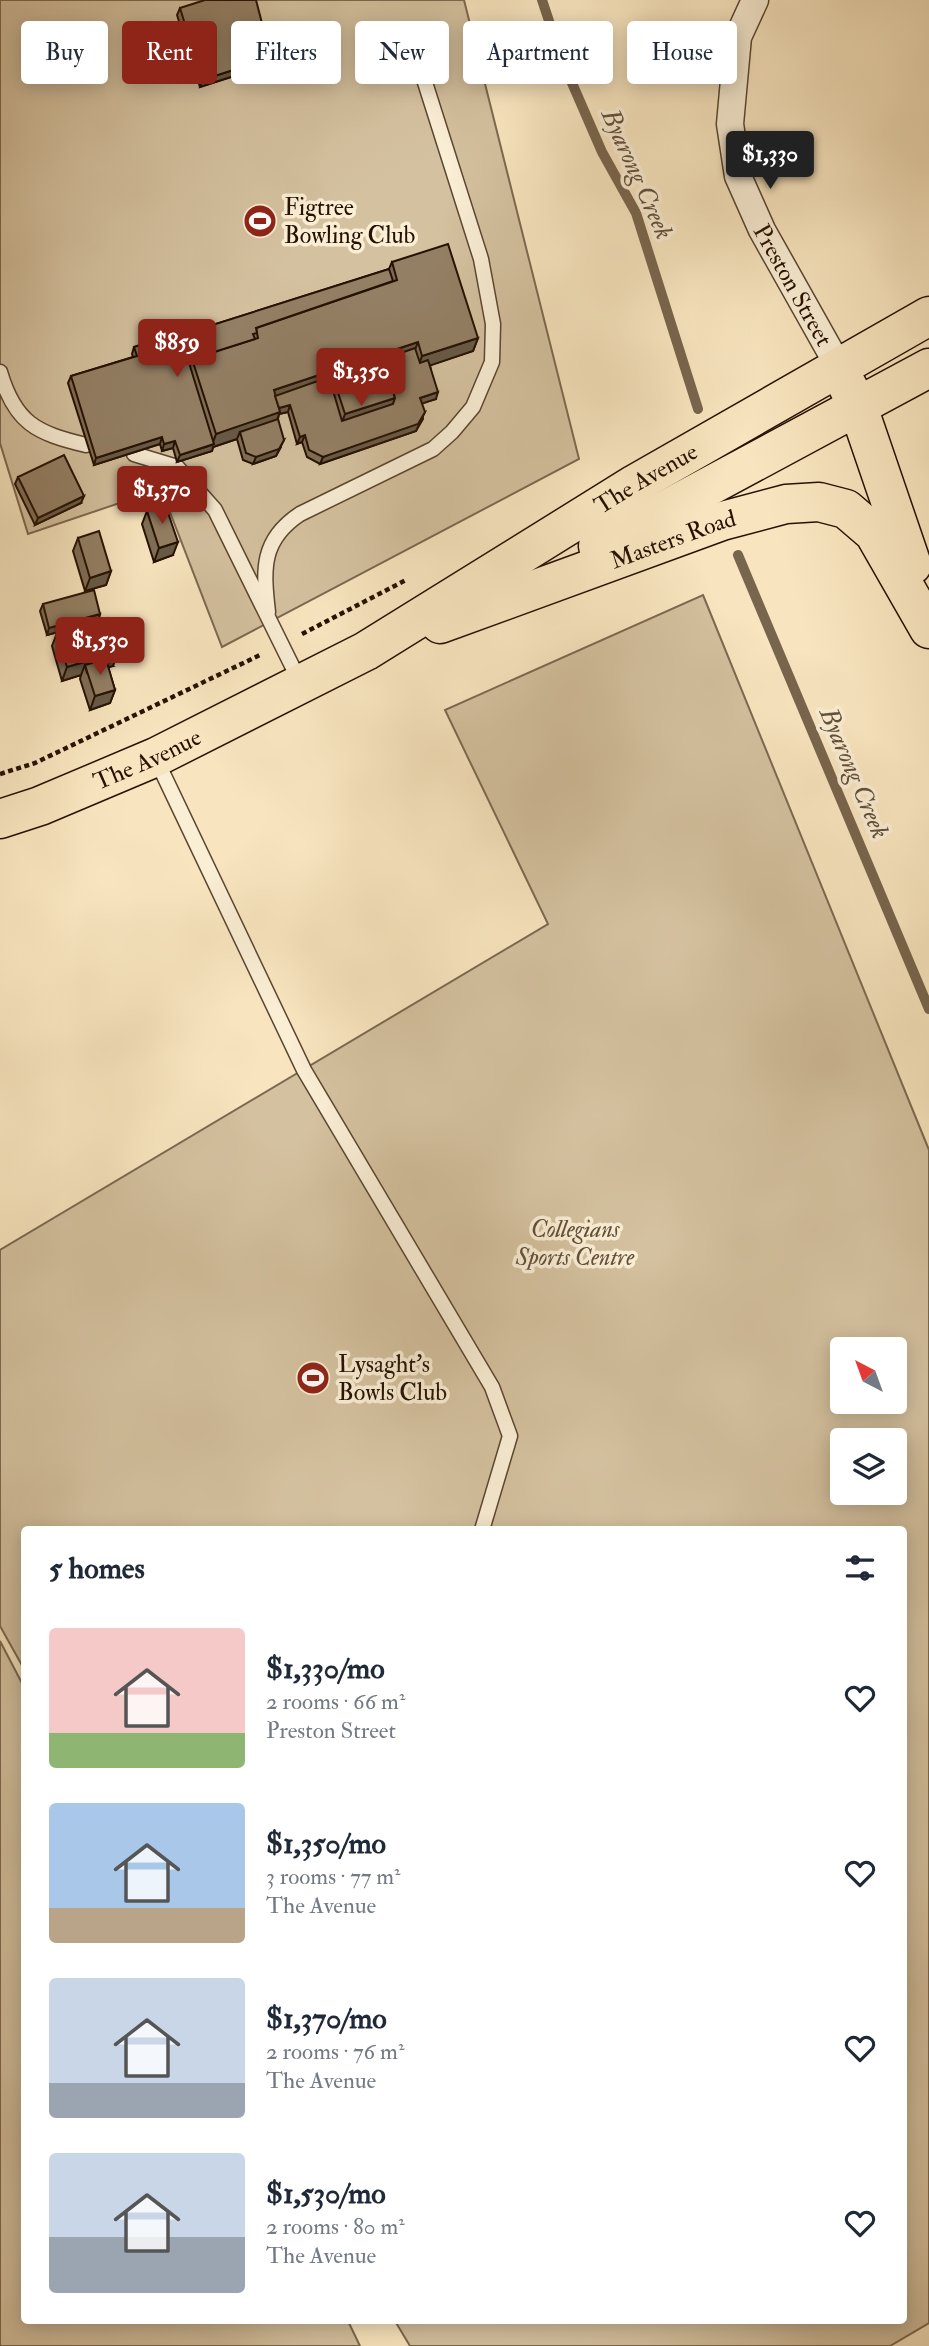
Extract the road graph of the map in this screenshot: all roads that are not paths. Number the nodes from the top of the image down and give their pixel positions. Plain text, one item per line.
1 (755, 0) edge
2 (425, 84) edge
3 (929, 316) edge
4 (839, 367) junction
5 (929, 368) edge
6 (0, 372) edge
7 (858, 407) junction
8 (86, 445) edge
9 (134, 454) edge
10 (268, 612) junction
11 (929, 617) edge
12 (929, 629) edge
13 (366, 651) junction
14 (302, 685) junction
15 (156, 757) junction
16 (0, 818) edge
17 (483, 1526) edge

1 - 4 street, Preston Street
2 - 10 lane
3 - 4 main road, The Avenue
4 - 7 main road
4 - 13 main road, The Avenue
5 - 7 main road, The Avenue
6 - 8 lane
7 - 11 main road
7 - 13 main road, The Avenue
9 - 10 lane
10 - 14 lane
12 - 13 main road, Masters Road
13 - 14 main road, The Avenue
14 - 15 main road, The Avenue
15 - 16 main road, The Avenue
15 - 17 lane

